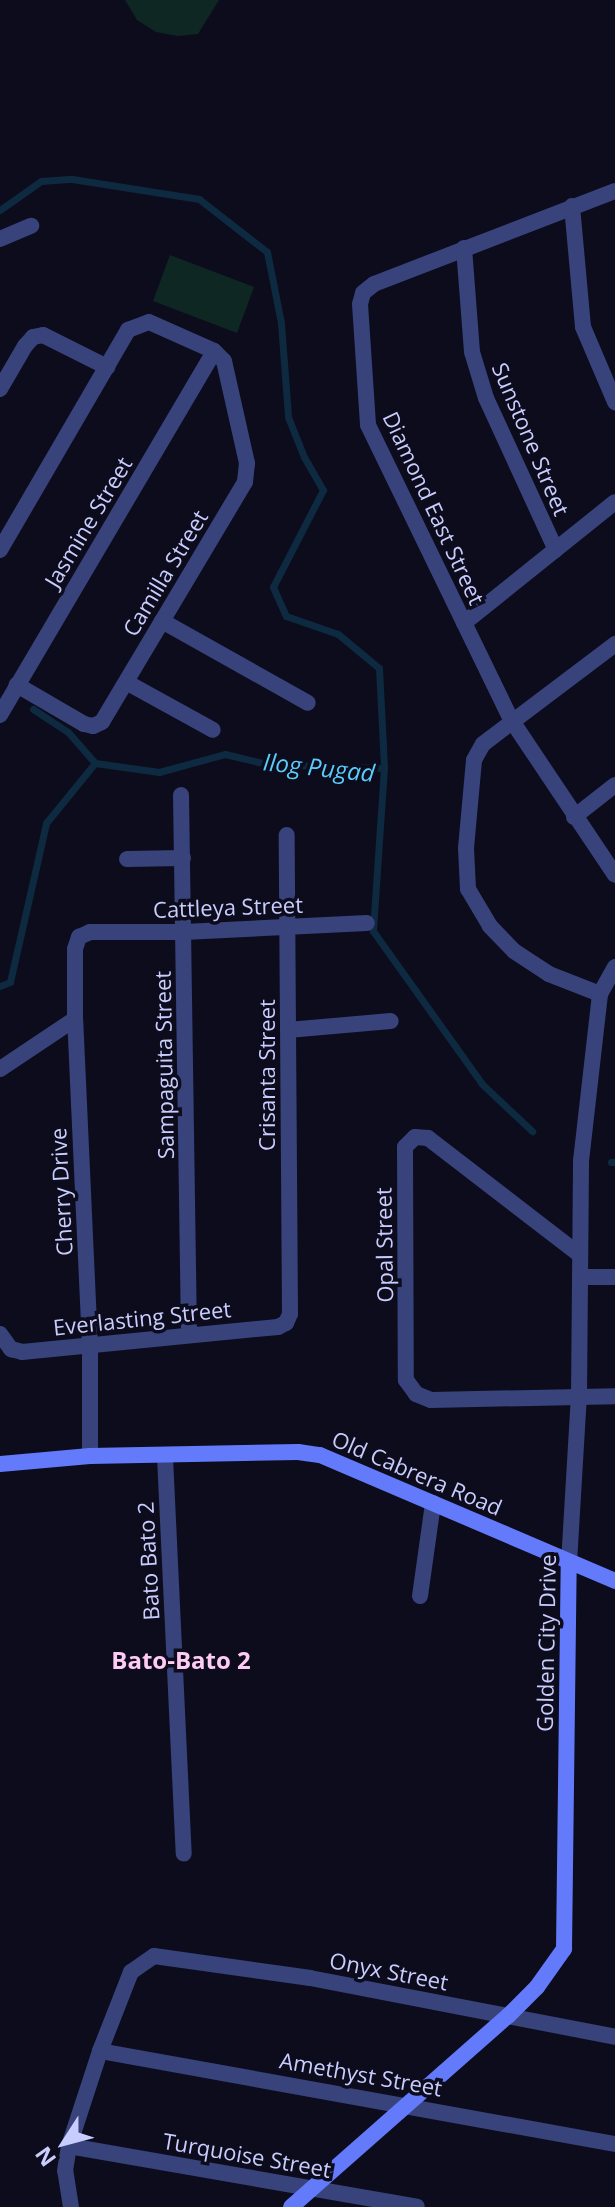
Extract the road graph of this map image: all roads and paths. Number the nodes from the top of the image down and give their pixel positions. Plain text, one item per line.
1 (615, 191) edge
2 (572, 206) junction
3 (31, 226) dead end
4 (0, 239) edge
5 (464, 248) junction
6 (214, 351) junction
7 (107, 367) junction
8 (0, 389) edge
9 (615, 402) edge
10 (615, 502) edge
11 (0, 550) edge
12 (556, 550) junction
13 (162, 621) junction
14 (464, 623) junction
15 (615, 644) edge
16 (126, 682) junction
17 (17, 685) junction
18 (308, 703) dead end
19 (0, 715) edge
20 (512, 721) junction
21 (213, 730) dead end
22 (615, 785) edge
23 (181, 795) dead end
24 (574, 817) junction
25 (287, 835) dead end
26 (183, 858) junction
27 (127, 859) dead end
28 (615, 875) edge
29 (367, 923) dead end
30 (287, 927) junction
31 (90, 932) joint
32 (184, 932) junction
33 (615, 967) edge
34 (600, 994) junction
35 (75, 1019) junction
36 (391, 1021) dead end
37 (288, 1030) junction
38 (0, 1069) edge
39 (580, 1255) junction
40 (580, 1277) junction
41 (615, 1277) edge
42 (290, 1314) joint
43 (0, 1334) edge
44 (189, 1335) junction
45 (90, 1346) junction
46 (579, 1395) junction
47 (615, 1396) edge
48 (90, 1456) junction
49 (165, 1457) junction
50 (0, 1464) edge
51 (433, 1503) junction
52 (569, 1563) junction
53 (615, 1581) edge
54 (420, 1596) dead end
55 (184, 1854) dead end
56 (508, 2016) junction
57 (615, 2037) edge
58 (100, 2051) junction
59 (407, 2104) junction
60 (615, 2144) edge
61 (69, 2146) junction
62 (312, 2188) junction
63 (71, 2207) edge
64 (291, 2207) edge
65 (417, 2207) edge

1 - 2 street, Diamond East Street
2 - 5 street, Diamond East Street
2 - 9 street
3 - 4 street
5 - 12 street, Sunstone Street
5 - 14 street, Diamond East Street
6 - 7 street
6 - 13 street, Camilla Street
6 - 17 street, Jasmine Street
7 - 8 street
7 - 11 street
10 - 12 street
12 - 14 street
13 - 16 street, Camilla Street
13 - 18 street
14 - 20 street, Diamond East Street
15 - 20 street
16 - 17 street, Camilla Street
16 - 21 street
17 - 19 street, Jasmine Street
20 - 24 street, Diamond East Street
20 - 34 street
22 - 24 street
23 - 26 street, Sampaguita Street
24 - 28 street, Diamond East Street
25 - 30 street, Crisanta Street
26 - 27 street
26 - 32 street, Sampaguita Street
29 - 30 street, Cattleya Street
30 - 32 street, Cattleya Street
30 - 37 street, Crisanta Street
31 - 32 street, Cattleya Street
31 - 35 street, Cherry Drive
32 - 44 street, Sampaguita Street
33 - 34 street, Golden City Drive
34 - 39 street, Golden City Drive
35 - 38 street
35 - 45 street, Cherry Drive
36 - 37 street
37 - 42 street, Crisanta Street
39 - 40 street, Golden City Drive
39 - 46 street, Opal Street
40 - 41 street
40 - 46 street, Golden City Drive
42 - 44 street, Everlasting Street
43 - 45 street, Everlasting Street
44 - 45 street, Everlasting Street
45 - 48 street, Cherry Drive
46 - 47 street
46 - 52 street, Golden City Drive
48 - 49 street, Old Cabrera Road
48 - 50 street, Old Cabrera Road
49 - 51 street, Old Cabrera Road
49 - 55 street, Bato Bato 2
51 - 52 street, Old Cabrera Road
51 - 54 street
52 - 53 street, Old Cabrera Road
52 - 56 street, Golden City Drive
56 - 57 street, Onyx Street
56 - 58 street, Onyx Street
56 - 59 street, Golden City Drive
58 - 59 street, Amethyst Street
58 - 61 street
59 - 60 street, Amethyst Street
59 - 62 street, Golden City Drive
61 - 62 street, Turquoise Street
61 - 63 street
62 - 64 street, Golden City Drive
62 - 65 street, Turquoise Street

